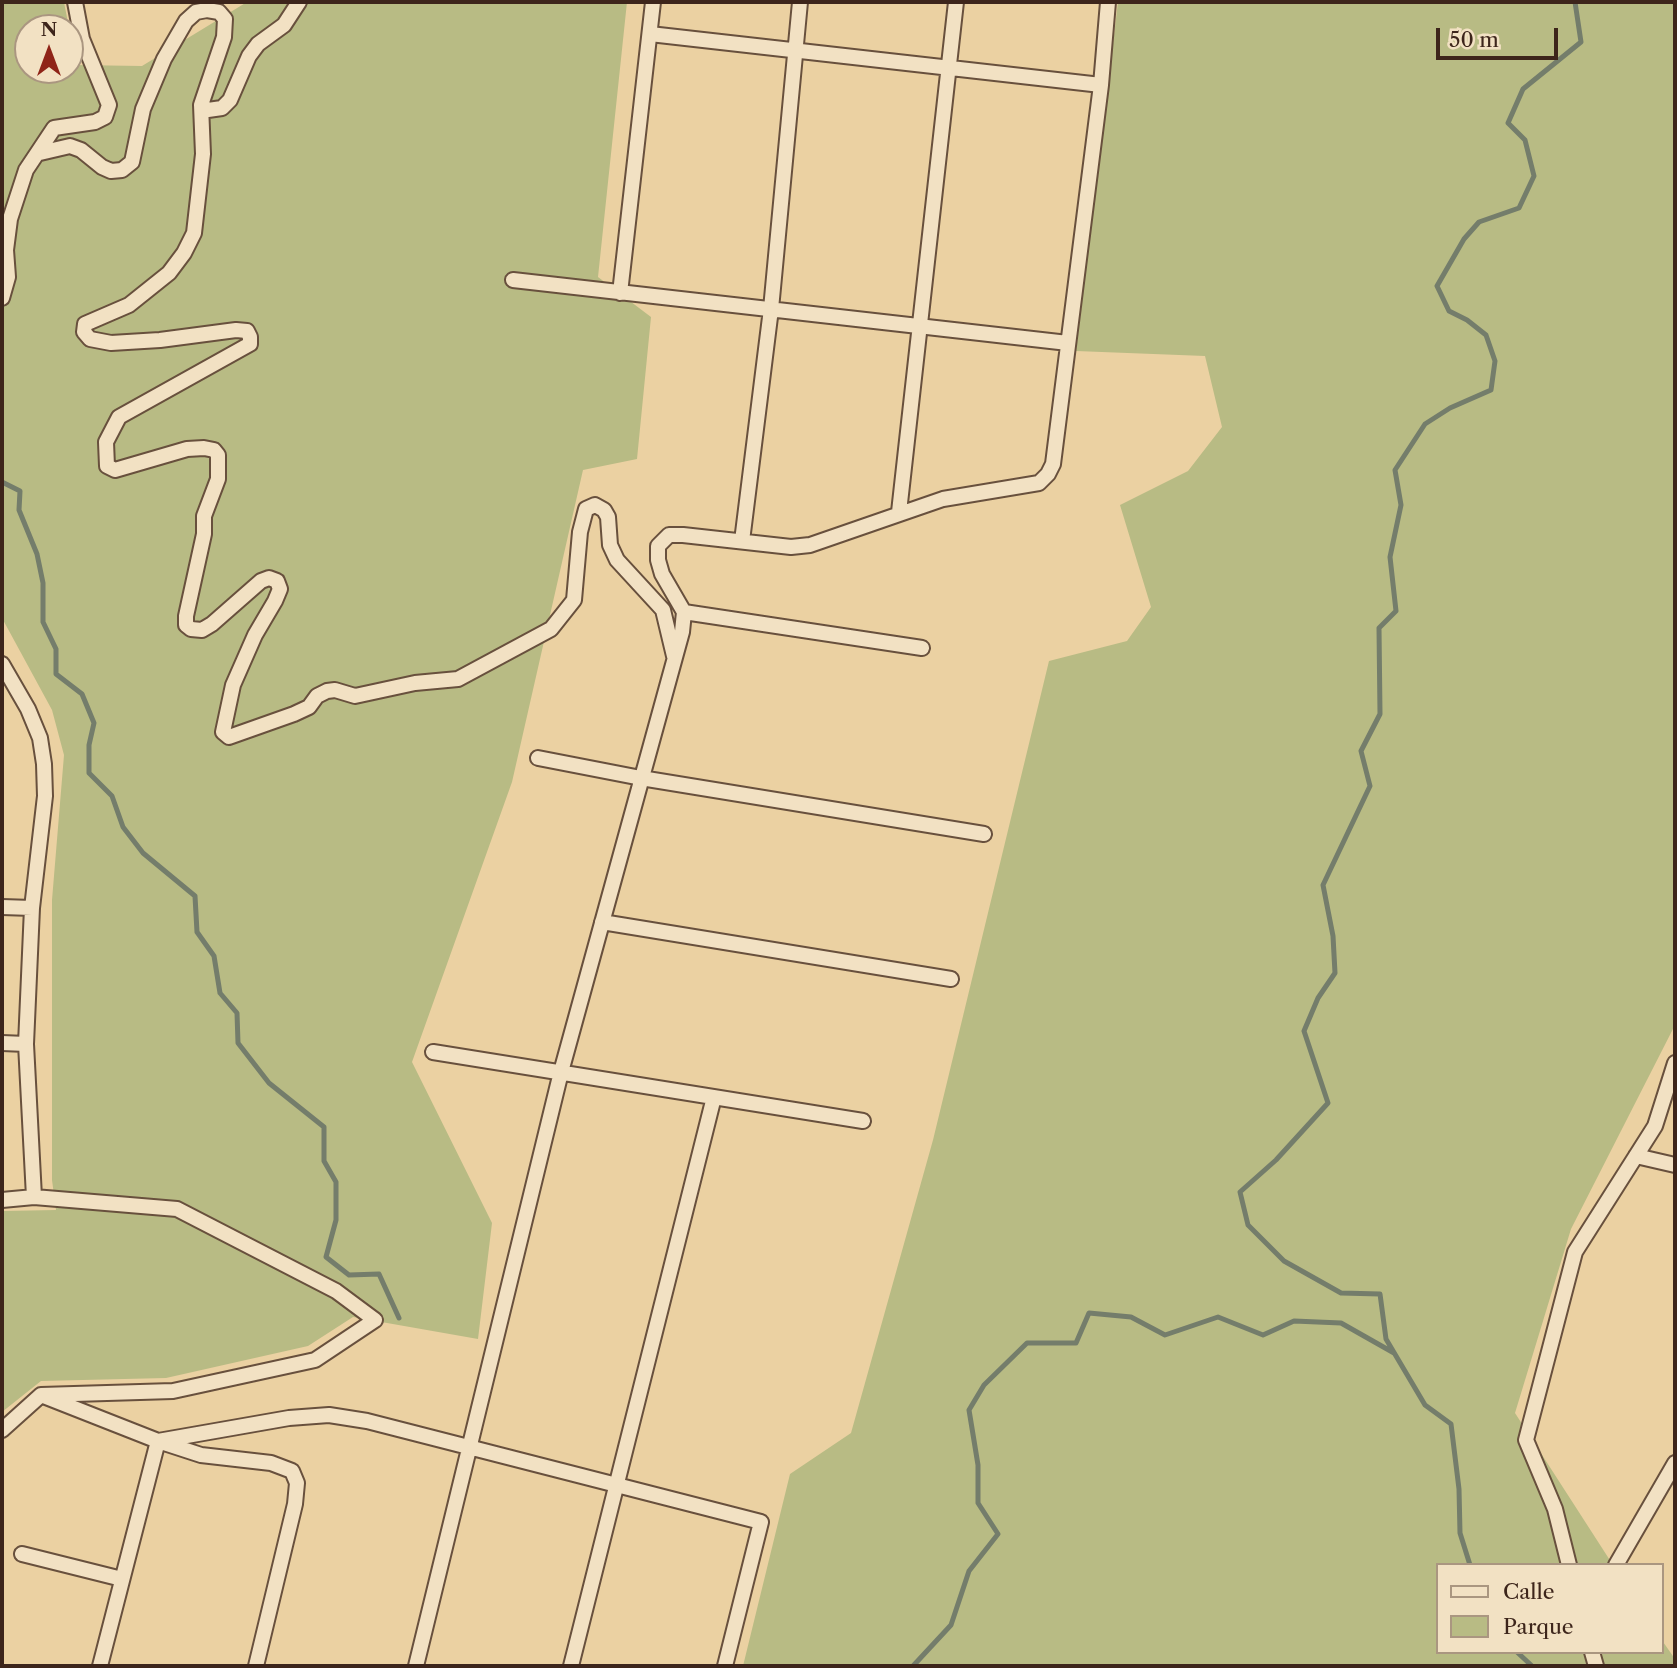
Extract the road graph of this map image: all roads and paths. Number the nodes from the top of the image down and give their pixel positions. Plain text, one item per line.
1 (75, 2) edge
2 (299, 2) edge
3 (653, 2) edge
4 (800, 2) edge
5 (956, 2) edge
6 (1108, 2) edge
7 (222, 7) edge
8 (650, 34) junction
9 (796, 49) junction
10 (949, 67) junction
11 (1101, 85) junction
12 (201, 105) junction
13 (40, 153) junction
14 (513, 280) dead end
15 (620, 293) junction
16 (2, 299) edge
17 (771, 309) junction
18 (920, 326) junction
19 (1068, 343) junction
20 (899, 512) junction
21 (743, 541) junction
22 (684, 612) junction
23 (922, 648) dead end
24 (674, 656) junction
25 (2, 666) edge
26 (538, 758) dead end
27 (641, 778) junction
28 (984, 834) dead end
29 (2, 907) edge
30 (32, 908) junction
31 (602, 922) junction
32 (951, 979) dead end
33 (2, 1043) edge
34 (26, 1044) junction
35 (433, 1052) dead end
36 (1675, 1062) edge
37 (561, 1072) junction
38 (714, 1097) junction
39 (863, 1121) dead end
40 (1636, 1156) junction
41 (1675, 1165) edge
42 (34, 1197) junction
43 (2, 1200) edge
44 (41, 1395) junction
45 (2, 1430) edge
46 (158, 1441) junction
47 (471, 1449) junction
48 (1675, 1463) edge
49 (616, 1486) junction
50 (22, 1554) dead end
51 (1568, 1563) edge
52 (1617, 1563) edge
53 (122, 1579) junction
54 (100, 1666) edge
55 (256, 1666) edge
56 (416, 1666) edge
57 (571, 1666) edge
58 (725, 1666) edge

1 - 13 street
2 - 12 street
3 - 8 street
4 - 9 street
5 - 10 street
6 - 11 street
7 - 12 street
7 - 13 street
8 - 9 street
8 - 15 street
9 - 10 street
9 - 17 street
10 - 11 street
10 - 18 street
11 - 19 street
12 - 24 street
13 - 16 street
14 - 15 street
15 - 17 street
17 - 18 street
17 - 21 street
18 - 19 street
18 - 20 street
19 - 20 street
20 - 21 street
21 - 22 street
22 - 23 street
22 - 24 street
24 - 27 street
25 - 30 street
26 - 27 street
27 - 28 street
27 - 31 street
29 - 30 street
30 - 34 street
31 - 32 street
31 - 37 street
33 - 34 street
34 - 42 street
35 - 37 street
36 - 40 street
37 - 38 street
37 - 47 street
38 - 39 street
38 - 49 street
40 - 41 street
40 - 51 street
42 - 43 street
42 - 44 street
44 - 45 street
44 - 46 street
46 - 47 street
46 - 53 street
46 - 55 street
47 - 49 street
47 - 56 street
48 - 52 street
49 - 57 street
49 - 58 street
50 - 53 street
53 - 54 street

